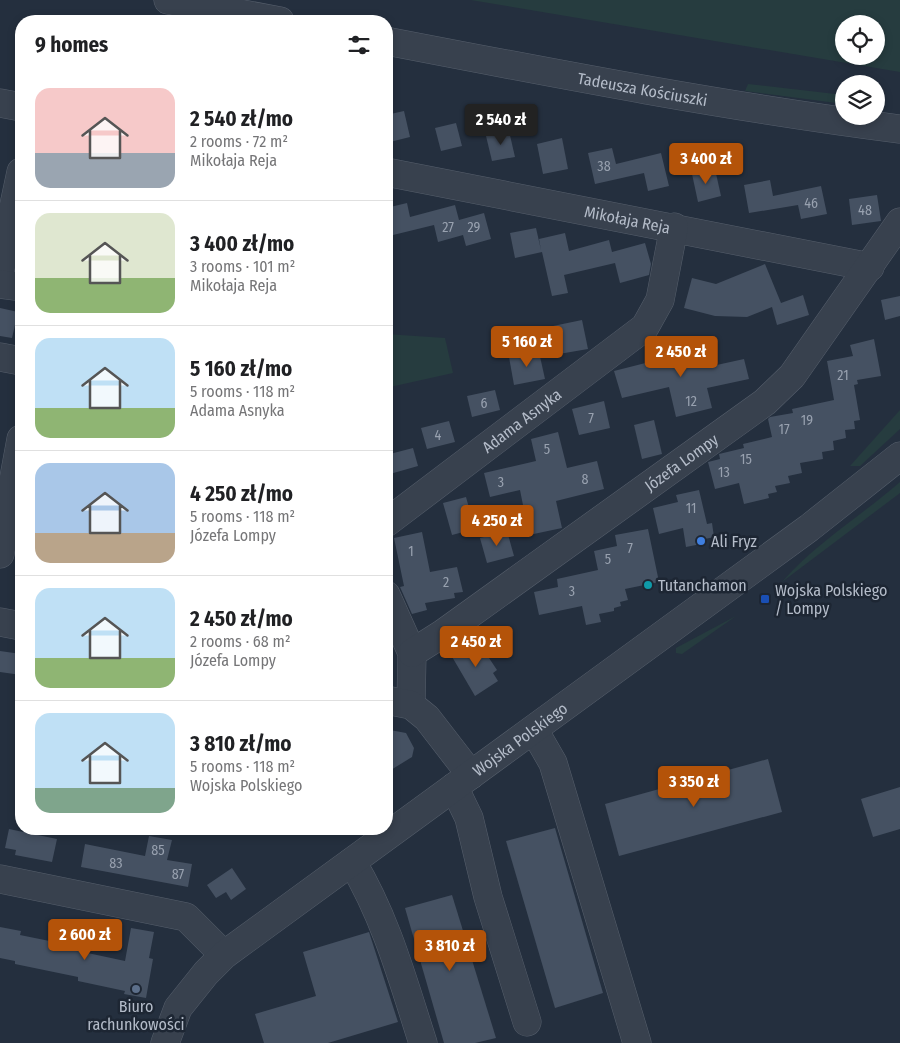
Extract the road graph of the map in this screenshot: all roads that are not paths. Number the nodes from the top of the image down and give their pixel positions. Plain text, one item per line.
1 (168, 0) edge
2 (248, 15) edge
3 (393, 42) edge
4 (0, 103) edge
5 (15, 106) edge
6 (900, 129) edge
7 (393, 173) edge
8 (15, 200) edge
9 (900, 222) edge
10 (674, 227) junction
11 (870, 267) junction
12 (0, 271) edge
13 (0, 284) edge
14 (15, 286) edge
15 (0, 357) edge
16 (15, 360) edge
17 (900, 456) edge
18 (15, 473) edge
19 (393, 517) edge
20 (0, 554) edge
21 (393, 610) edge
22 (0, 622) edge
23 (15, 625) edge
24 (412, 653) junction
25 (399, 702) edge
26 (534, 730) junction
27 (462, 781) junction
28 (393, 832) edge
29 (389, 835) edge
30 (352, 862) junction
31 (0, 879) edge
32 (224, 954) junction
33 (527, 1022) dead end
34 (421, 1042) edge
35 (165, 1043) edge
36 (637, 1043) edge

1 - 2 street
3 - 6 street, Tadeusza Kościuszki
4 - 5 street
7 - 10 street, Mikołaja Reja
8 - 12 street
9 - 11 street, Józefa Lompy
10 - 11 street, Mikołaja Reja
10 - 19 street, Adama Asnyka
11 - 24 street, Józefa Lompy
13 - 14 street
15 - 16 street
17 - 26 street, Wojska Polskiego
18 - 20 street
21 - 24 street
22 - 23 street
24 - 25 street
25 - 27 street
26 - 27 street, Wojska Polskiego
26 - 36 street
27 - 28 street, Wojska Polskiego
27 - 33 street
29 - 30 street, Wojska Polskiego
30 - 32 street, Wojska Polskiego
30 - 34 street
31 - 32 street
32 - 35 street, Wojska Polskiego

